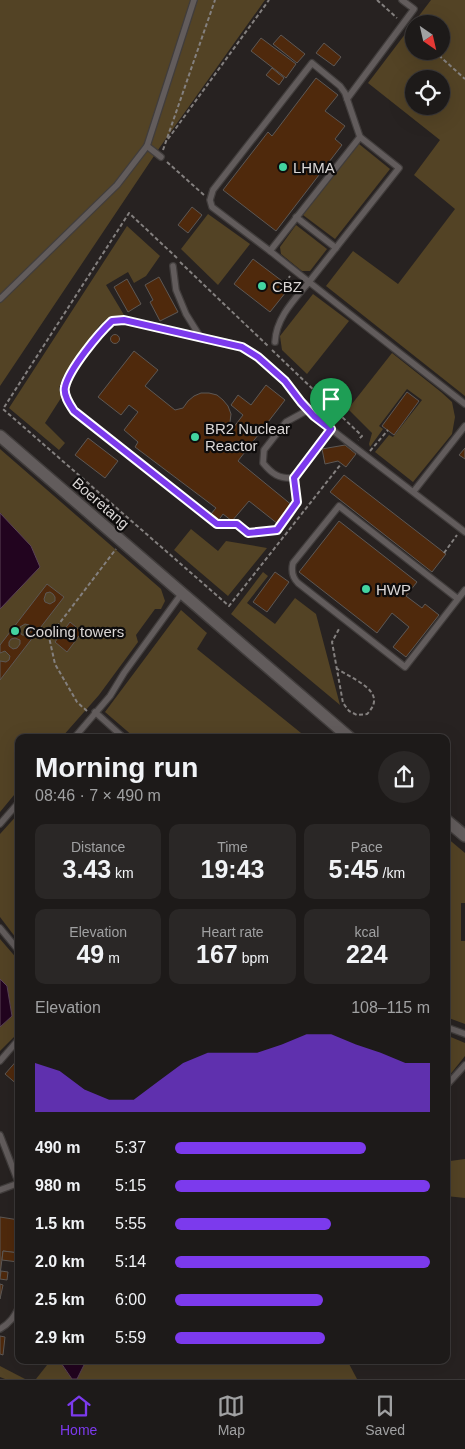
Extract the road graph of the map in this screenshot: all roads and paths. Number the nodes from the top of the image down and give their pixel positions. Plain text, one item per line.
1 (194, 0) edge
2 (215, 0) edge
3 (269, 0) edge
4 (377, 0) edge
5 (402, 0) edge
6 (403, 24) junction
7 (444, 60) edge
8 (465, 78) edge
9 (346, 98) junction
10 (360, 137) junction
11 (166, 141) junction
12 (147, 146) junction
13 (161, 157) junction
14 (210, 200) junction
15 (296, 217) junction
16 (336, 248) junction
17 (270, 251) junction
18 (173, 266) dead end
19 (309, 282) junction
20 (0, 299) edge
21 (201, 338) junction
22 (275, 342) dead end
23 (465, 404) edge
24 (308, 410) junction
25 (465, 426) edge
26 (331, 429) junction
27 (388, 430) dead end
28 (0, 436) edge
29 (354, 446) junction
30 (367, 456) junction
31 (341, 464) dead end
32 (294, 478) junction
33 (414, 491) junction
34 (463, 530) edge
35 (122, 541) junction
36 (444, 553) dead end
37 (465, 590) edge
38 (182, 593) junction
39 (458, 599) junction
40 (345, 621) junction
41 (336, 668) junction
42 (94, 714) junction
43 (77, 734) edge
44 (119, 734) edge
45 (345, 734) edge
46 (15, 807) edge
47 (450, 823) edge
48 (0, 824) edge
49 (465, 836) edge
50 (0, 928) edge
51 (15, 946) edge
52 (450, 1028) edge
53 (465, 1034) edge
54 (15, 1044) edge
55 (0, 1061) edge
56 (465, 1065) edge
57 (450, 1082) edge
58 (0, 1135) edge
59 (15, 1173) edge
60 (15, 1184) edge
61 (0, 1190) edge
62 (15, 1316) edge
63 (0, 1329) edge

1 - 12 lane
2 - 11 path
3 - 11 path
4 - 6 path
5 - 6 lane
6 - 9 lane
7 - 8 path
9 - 10 lane
9 - 14 lane
10 - 15 lane
10 - 16 lane
11 - 13 path
12 - 13 lane
12 - 20 lane
13 - 14 path
14 - 17 lane
15 - 16 lane
15 - 17 lane
16 - 19 lane
17 - 19 lane
18 - 21 lane
19 - 22 lane
19 - 23 lane
21 - 24 lane
21 - 32 lane
24 - 26 lane
24 - 32 lane
25 - 33 lane
26 - 29 lane
26 - 32 lane
27 - 30 path
28 - 35 street, Boeretang
29 - 30 lane
29 - 31 path
30 - 33 lane
33 - 34 lane
34 - 36 path
35 - 38 street, Boeretang
35 - 42 path
37 - 39 lane
38 - 42 lane
38 - 45 street, Boeretang
39 - 40 lane
39 - 40 lane
40 - 41 path
41 - 41 path
42 - 43 lane
42 - 44 lane
46 - 48 lane
47 - 49 street
50 - 51 lane
52 - 53 lane
54 - 55 lane
56 - 57 lane
58 - 59 lane
60 - 61 lane
62 - 63 lane

